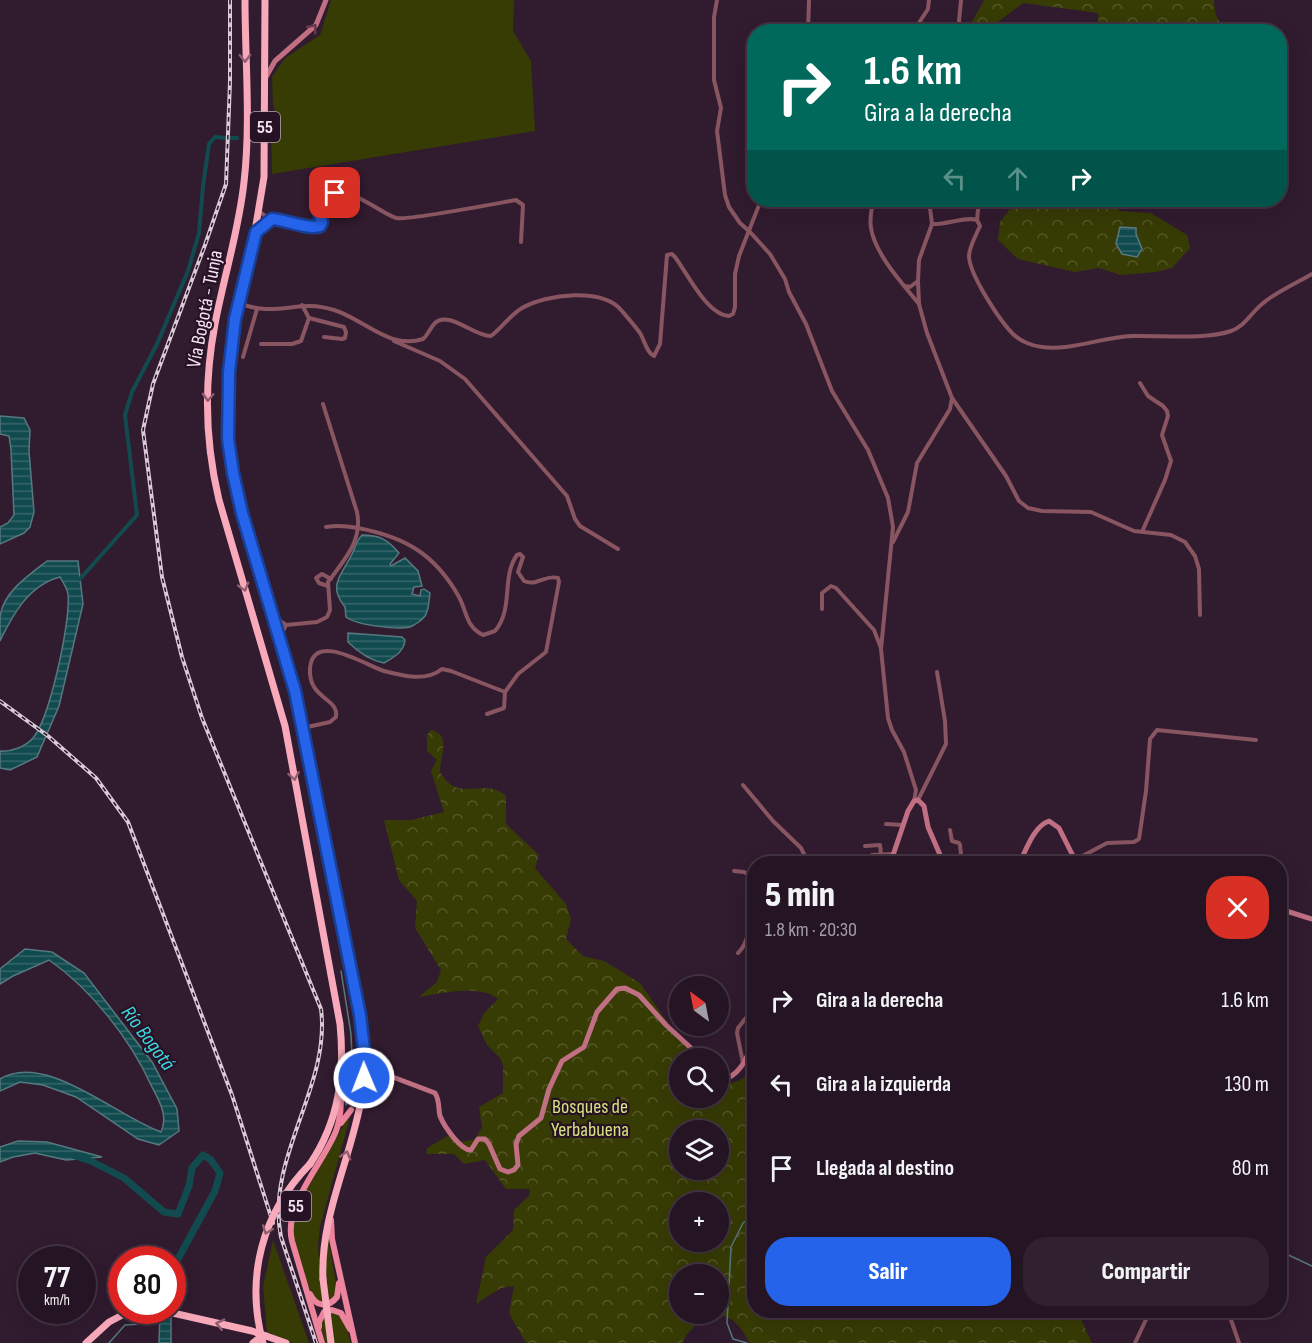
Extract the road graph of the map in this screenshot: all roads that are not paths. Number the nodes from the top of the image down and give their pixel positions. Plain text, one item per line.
1 (245, 0) edge
2 (265, 0) edge
3 (326, 0) edge
4 (717, 0) edge
5 (808, 0) edge
6 (929, 0) edge
7 (961, 0) edge
8 (808, 24) edge
9 (918, 24) edge
10 (959, 24) edge
11 (266, 77) junction
12 (759, 207) edge
13 (872, 207) edge
14 (930, 207) edge
15 (978, 207) edge
16 (260, 212) junction
17 (977, 219) junction
18 (270, 220) junction
19 (932, 224) junction
20 (256, 232) junction
21 (750, 232) junction
22 (520, 242) dead end
23 (1312, 274) edge
24 (918, 281) junction
25 (904, 286) junction
26 (238, 303) junction
27 (919, 304) junction
28 (302, 305) junction
29 (257, 309) junction
30 (309, 318) junction
31 (324, 337) dead end
32 (388, 338) junction
33 (261, 344) dead end
34 (243, 357) dead end
35 (1140, 383) dead end
36 (952, 398) junction
37 (323, 404) dead end
38 (326, 527) dead end
39 (359, 528) junction
40 (1142, 532) junction
41 (891, 546) junction
42 (618, 549) dead end
43 (331, 579) junction
44 (328, 586) junction
45 (822, 609) dead end
46 (1200, 615) dead end
47 (273, 617) junction
48 (286, 625) junction
49 (280, 637) junction
50 (881, 649) junction
51 (937, 672) dead end
52 (505, 692) junction
53 (487, 714) dead end
54 (303, 728) junction
55 (1256, 740) dead end
56 (743, 785) dead end
57 (916, 800) junction
58 (886, 824) dead end
59 (903, 825) junction
60 (950, 830) dead end
61 (865, 846) dead end
62 (881, 854) junction
63 (893, 854) joint
64 (872, 855) dead end
65 (805, 856) edge
66 (940, 856) edge
67 (962, 856) edge
68 (1024, 856) edge
69 (1073, 856) edge
70 (1086, 856) edge
71 (734, 871) dead end
72 (747, 874) edge
73 (1287, 911) edge
74 (1312, 919) edge
75 (747, 938) edge
76 (738, 953) dead end
77 (747, 1017) edge
78 (691, 1048) edge
79 (747, 1055) edge
80 (743, 1064) junction
81 (368, 1067) junction
82 (341, 1074) junction
83 (729, 1078) edge
84 (364, 1101) dead end
85 (351, 1110) dead end
86 (334, 1137) junction
87 (331, 1211) junction
88 (298, 1263) junction
89 (338, 1267) junction
90 (186, 1316) edge
91 (1147, 1318) edge
92 (1231, 1318) edge
93 (108, 1323) edge
94 (268, 1336) junction
95 (355, 1340) edge
96 (321, 1341) edge
97 (86, 1343) edge
98 (253, 1343) edge
99 (263, 1343) edge
100 (286, 1343) edge
101 (331, 1343) edge
102 (1136, 1343) edge
103 (1240, 1343) edge

1 -> 82 highway, Vía Bogotá - Tunja / 55
2 - 11 highway, Vía Bogotá - Tunja / 55
11 -> 3 street
4 - 21 street
5 - 8 street
6 - 9 street
7 - 10 street
11 - 16 highway, Vía Bogotá - Tunja / 55
12 - 21 street
13 - 25 street
14 - 19 street
15 - 17 street
16 - 18 street
16 - 20 highway, Vía Bogotá - Tunja / 55
17 - 19 street
17 - 23 street
18 - 20 street
18 - 22 street
19 - 24 street
20 - 26 highway, Vía Bogotá - Tunja / 55
21 - 32 street
21 - 41 street
24 - 25 street
24 - 27 street
25 - 27 street
26 - 29 street
26 - 47 highway, Vía Bogotá - Tunja / 55
27 - 36 street
28 - 29 street
28 - 30 street
28 - 32 street
29 - 34 street
30 - 31 street
30 - 33 street
32 - 42 street
35 - 40 street
36 - 40 street
36 - 41 street
37 - 39 street
38 - 39 street
39 - 43 street
39 - 52 street
40 - 46 street
41 - 50 street
43 - 44 street
43 - 44 street
44 - 48 street
45 - 50 street
47 - 48 street
47 - 49 highway, Vía Bogotá - Tunja / 55
48 - 49 street
49 - 54 highway, Vía Bogotá - Tunja / 55
50 - 57 street
51 - 57 street
52 - 53 street
52 - 54 street
54 - 81 highway, Vía Bogotá - Tunja / 55
55 - 70 street
56 - 65 street
57 - 59 street
57 - 66 street
58 - 59 street
59 - 63 street
60 - 67 street
61 - 62 street
62 - 63 street
62 - 64 street
68 - 69 street
71 - 72 street
73 - 74 street
75 - 76 street
77 - 80 street
78 - 81 street
79 - 80 street
80 - 83 street
81 - 84 main road
87 -> 81 highway, Vía Bogotá - Tunja / 55
82 - 86 main road, 55
82 -> 99 highway, Vía Bogotá - Tunja / 55, bridge
85 - 86 main road
86 - 88 main road, 55
87 - 89 main road, 55
87 - 101 highway, Vía Bogotá - Tunja / 55, bridge
88 - 89 main road
88 - 96 main road, 55
89 - 95 main road, 55
94 -> 90 highway
91 - 102 street
92 - 103 street
93 - 97 highway
94 - 98 highway
94 - 100 highway
95 - 96 main road

